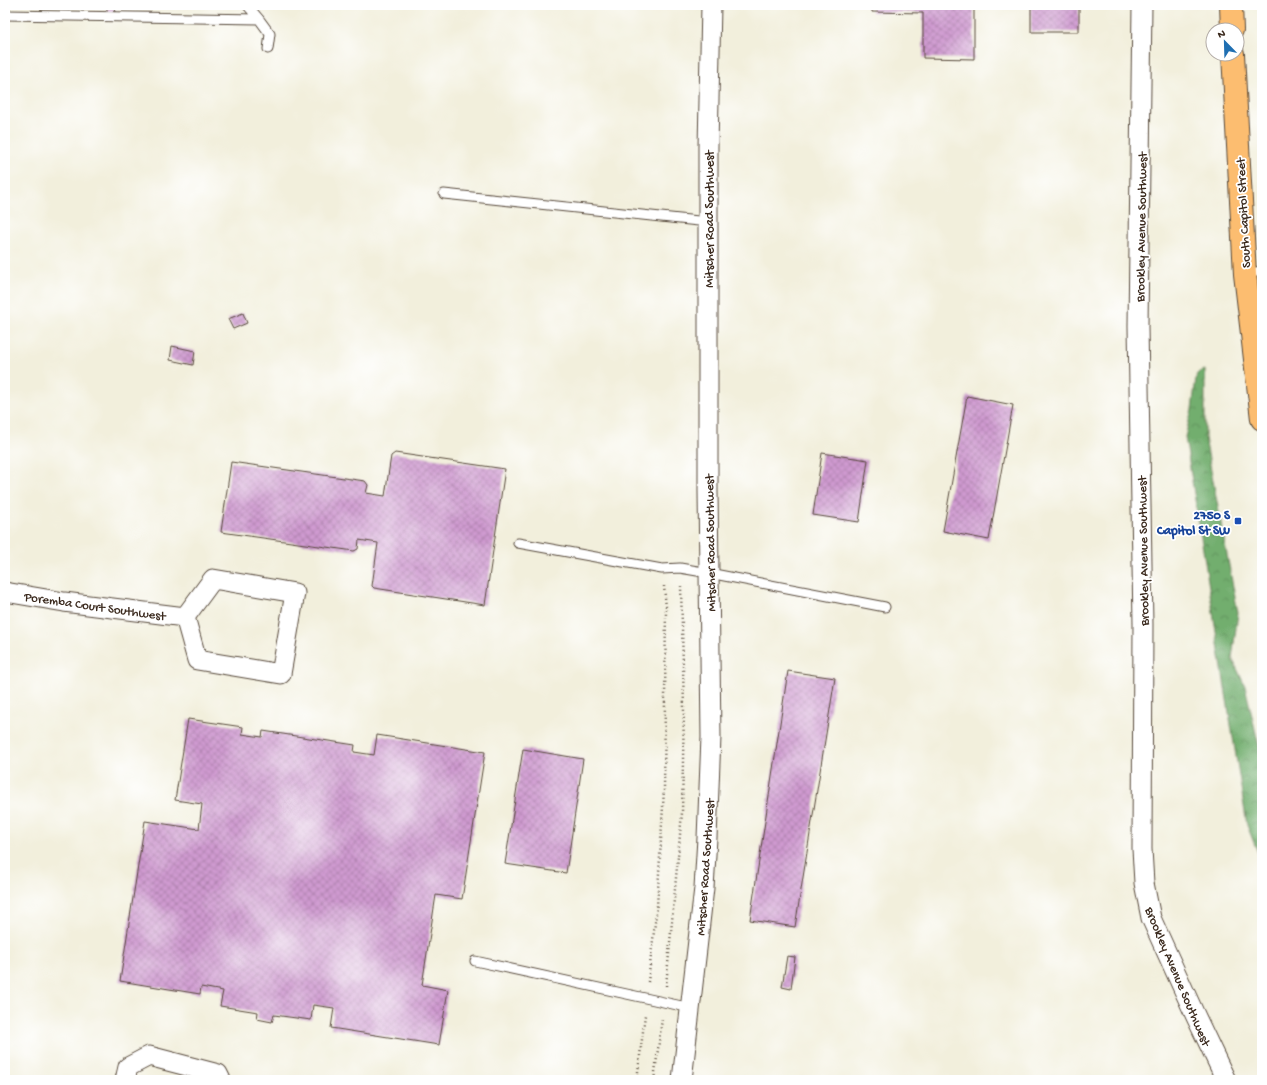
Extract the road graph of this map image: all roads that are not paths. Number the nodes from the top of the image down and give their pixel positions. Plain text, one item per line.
1 (247, 5) edge
2 (711, 5) edge
3 (1142, 5) edge
4 (1231, 5) edge
5 (5, 15) edge
6 (259, 19) junction
7 (1232, 22) edge
8 (268, 49) dead end
9 (1233, 62) edge
10 (444, 194) dead end
11 (708, 222) junction
12 (1254, 273) edge
13 (1262, 419) edge
14 (518, 543) dead end
15 (709, 573) junction
16 (5, 592) edge
17 (885, 607) dead end
18 (184, 617) junction
19 (475, 961) dead end
20 (691, 1008) junction
21 (125, 1080) edge
22 (221, 1080) edge
23 (682, 1080) edge
24 (1226, 1080) edge

1 - 6 lane
2 - 11 street, Mitscher Road Southwest
3 - 24 street, Brookley Avenue Southwest
4 - 7 main road
5 - 6 lane
6 - 8 lane
9 - 12 main road, South Capitol Street
10 - 11 lane
11 - 15 street, Mitscher Road Southwest
12 - 13 main road, South Capitol Street
14 - 15 lane
15 - 17 lane
15 - 20 street, Mitscher Road Southwest
16 - 18 street, Poremba Court Southwest
18 - 18 street, Poremba Court Southwest
19 - 20 lane
20 - 23 street, Mitscher Road Southwest
21 - 22 street

